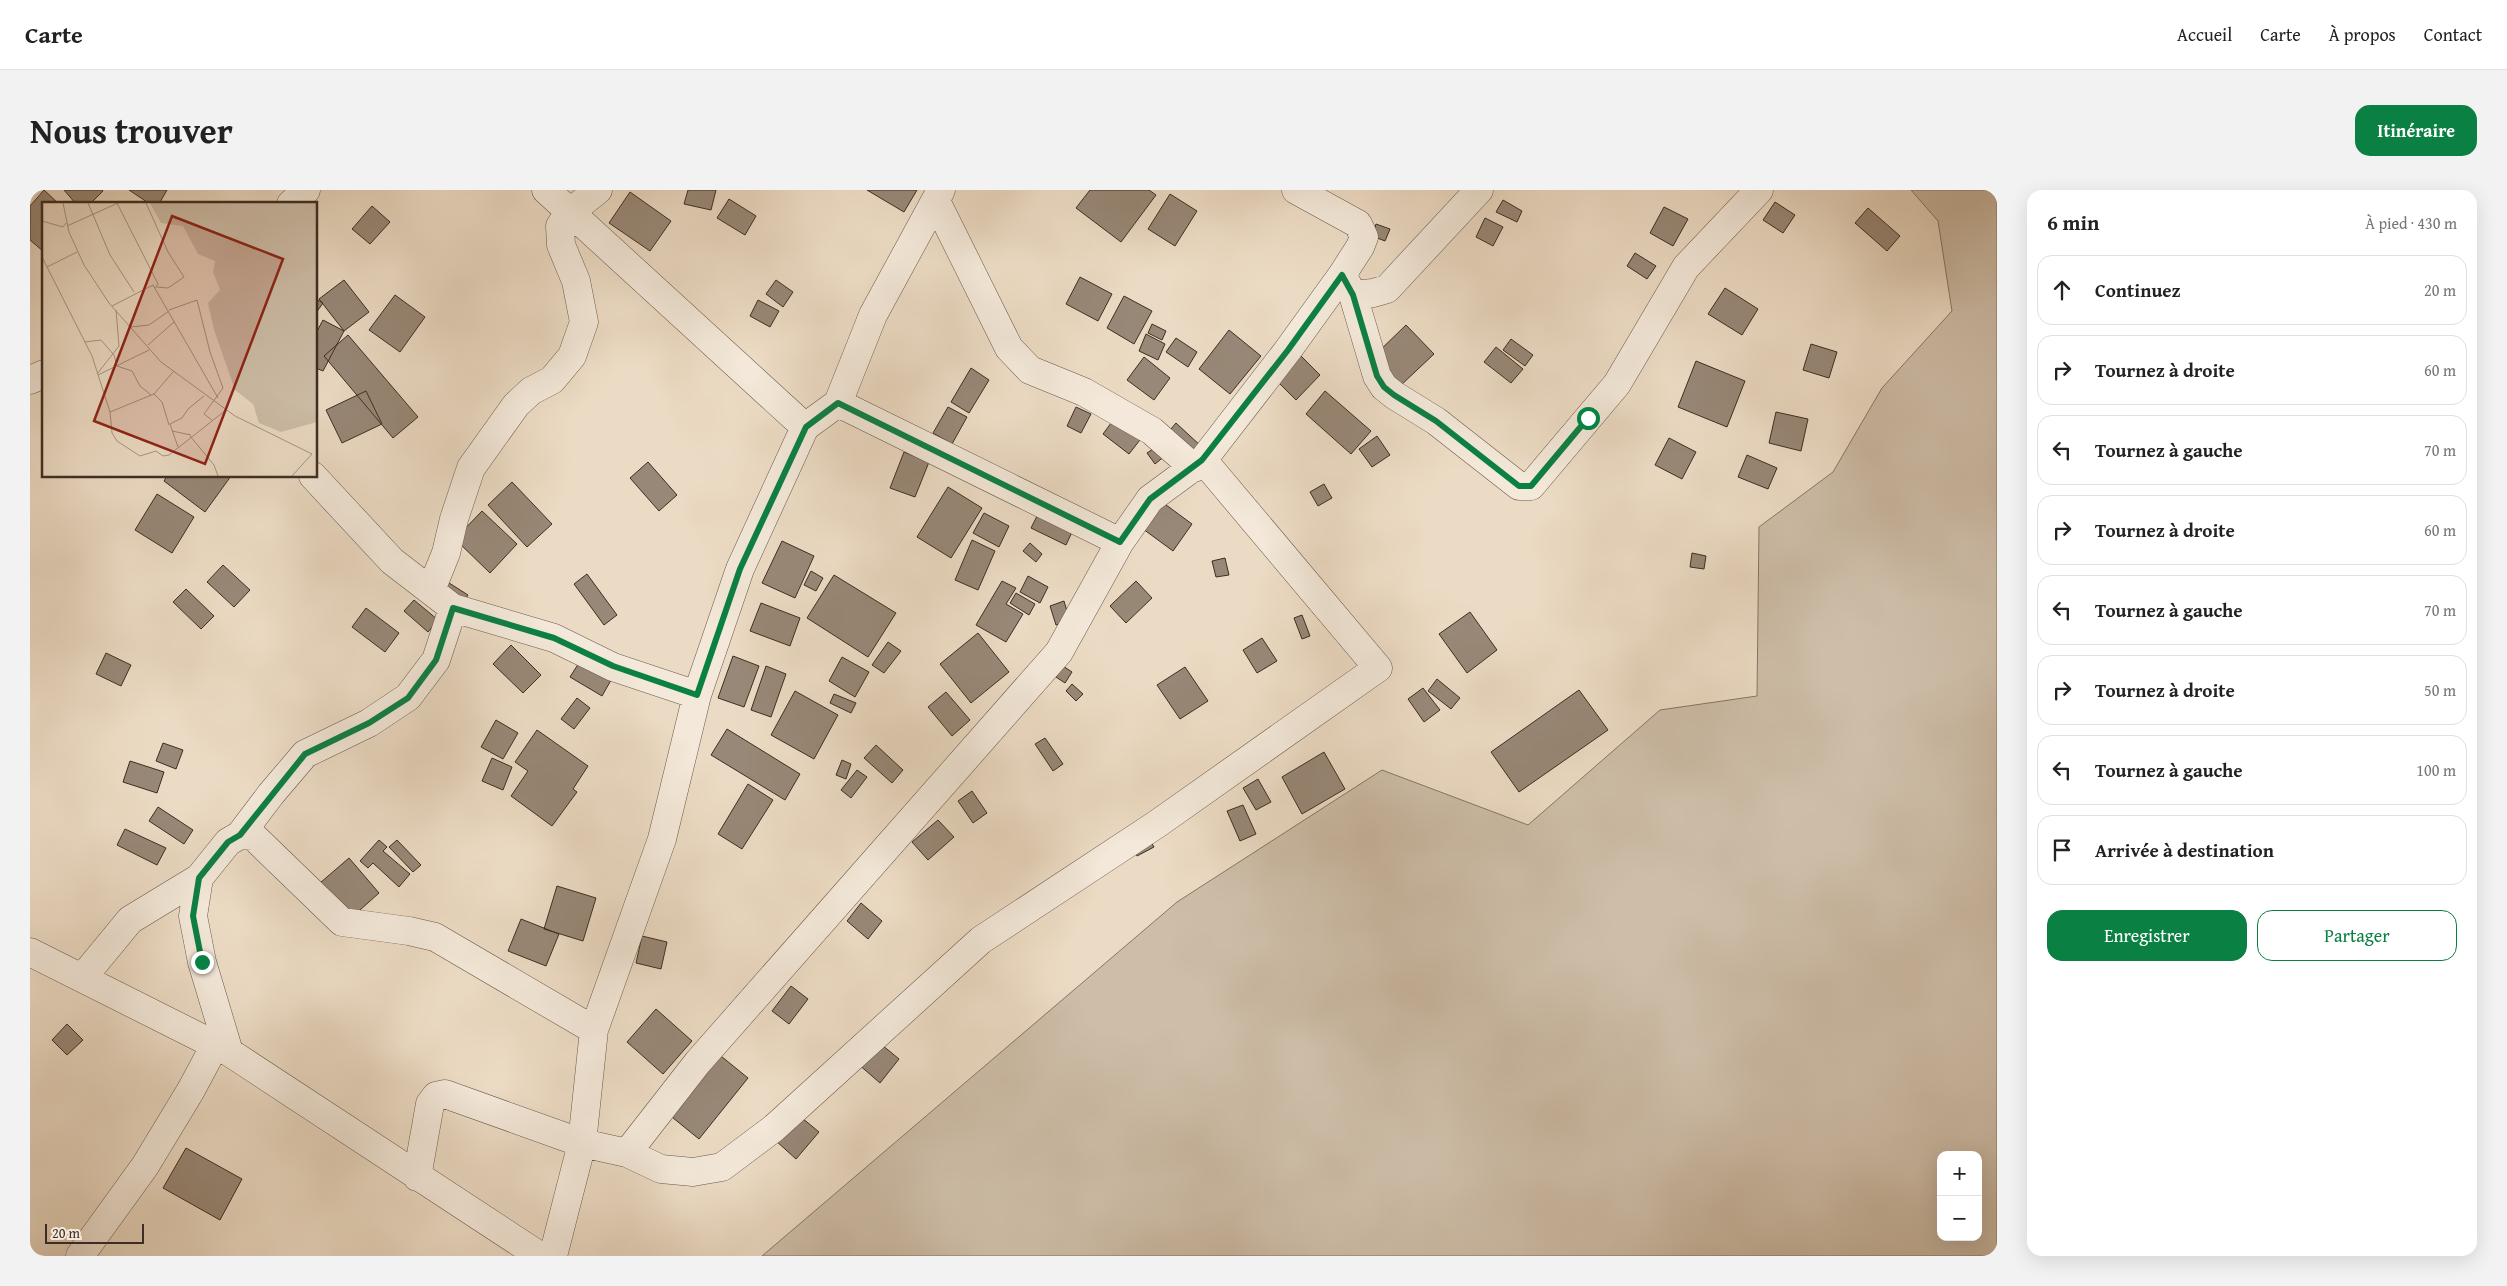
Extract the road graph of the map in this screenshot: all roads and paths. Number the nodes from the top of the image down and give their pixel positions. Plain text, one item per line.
1 (306, 190) edge
2 (546, 190) edge
3 (598, 190) edge
4 (1296, 190) edge
5 (1479, 190) edge
6 (1759, 190) edge
7 (938, 195) edge
8 (293, 202) edge
9 (569, 213) junction
10 (1348, 285) junction
11 (42, 375) edge
12 (30, 380) edge
13 (838, 403) junction
14 (806, 427) junction
15 (1198, 464) junction
16 (316, 478) edge
17 (1120, 542) junction
18 (431, 590) junction
19 (453, 608) junction
20 (697, 695) junction
21 (240, 835) junction
22 (199, 878) junction
23 (30, 952) edge
24 (83, 977) junction
25 (594, 1030) junction
26 (222, 1048) junction
27 (582, 1143) junction
28 (627, 1153) junction
29 (417, 1177) junction
30 (80, 1256) edge
31 (540, 1256) edge
32 (553, 1256) edge

1 - 8 street
2 - 9 street
3 - 9 street
4 - 10 street
5 - 10 street
6 - 10 street
7 - 13 street
7 - 15 street
9 - 14 street
9 - 18 street
10 - 15 street
11 - 12 street
13 - 14 street
13 - 17 street
14 - 20 street
15 - 17 street
15 - 28 street
16 - 18 street
17 - 28 street
18 - 19 street
19 - 20 street
19 - 21 street
20 - 25 street
21 - 22 street
21 - 25 street
22 - 24 street
22 - 26 street
23 - 24 street
24 - 26 street
25 - 27 street
26 - 29 street
26 - 30 street
27 - 28 street
27 - 29 street
27 - 32 street
29 - 31 street

